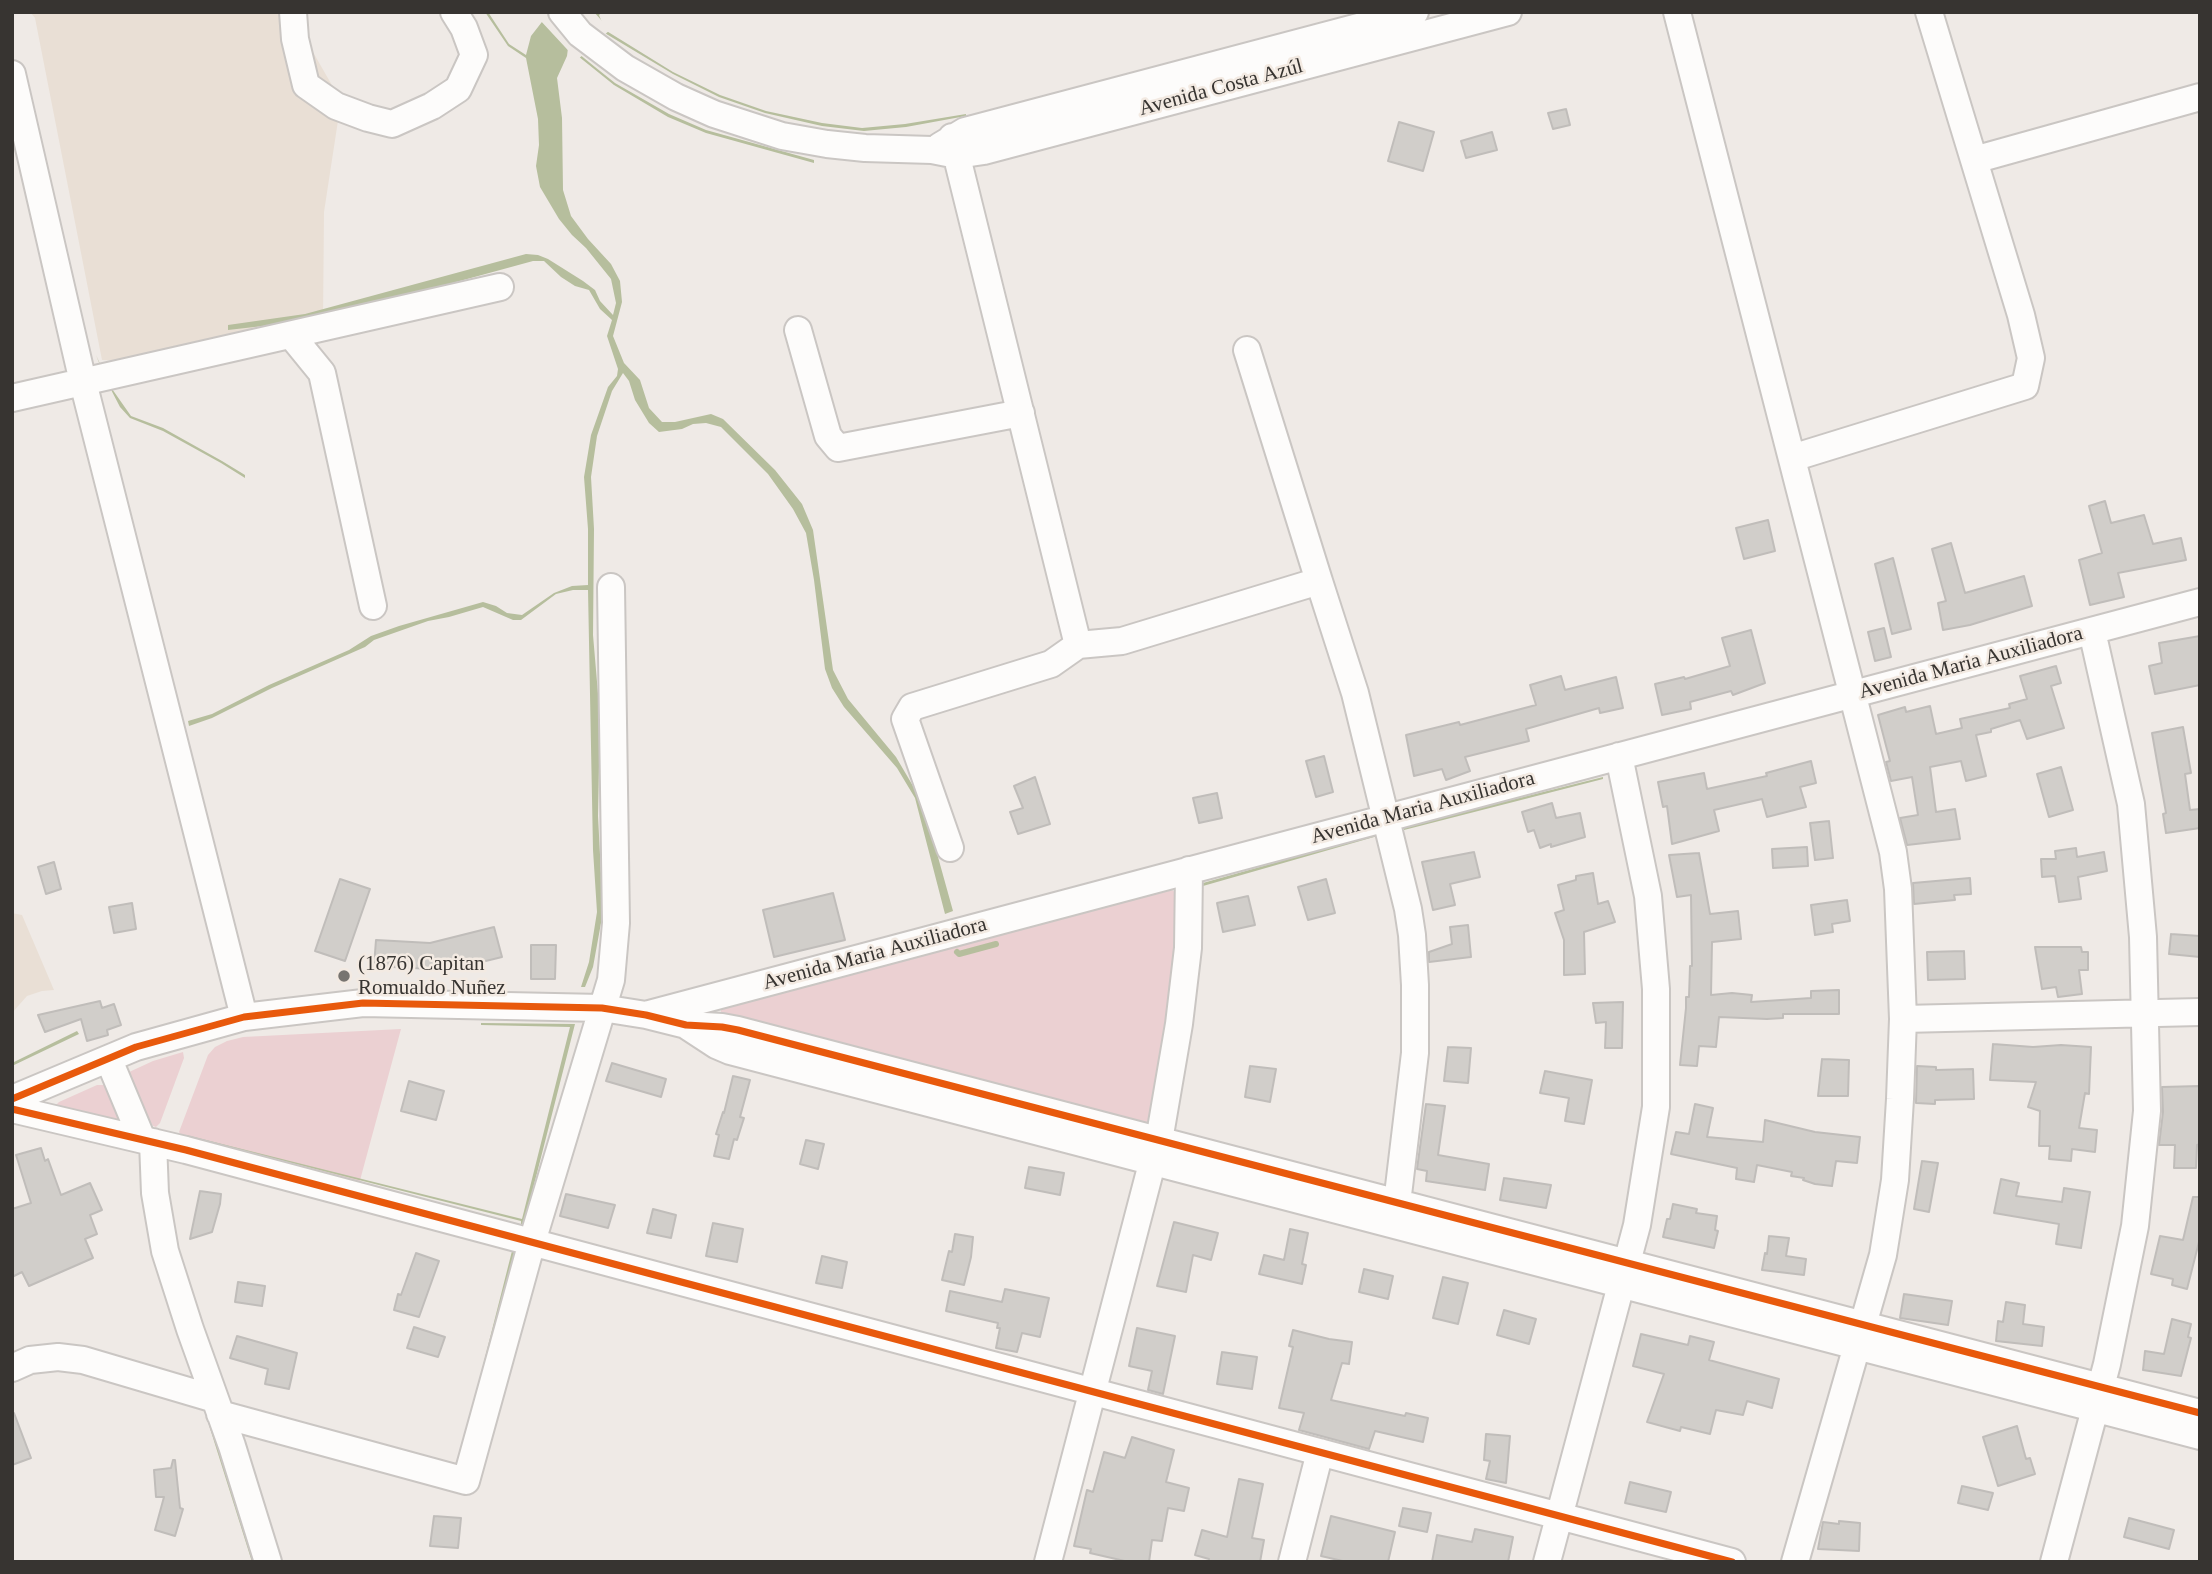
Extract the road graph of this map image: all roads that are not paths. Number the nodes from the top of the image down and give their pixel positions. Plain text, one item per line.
1 (293, 12) edge
2 (454, 12) edge
3 (562, 12) edge
4 (1416, 12) edge
5 (1508, 12) edge
6 (1677, 12) edge
7 (1929, 12) edge
8 (1433, 22) edge
9 (12, 74) edge
10 (2200, 97) edge
11 (947, 148) junction
12 (1974, 160) junction
13 (500, 287) dead end
14 (799, 330) dead end
15 (291, 335) junction
16 (1247, 350) dead end
17 (83, 382) junction
18 (12, 398) edge
19 (1021, 413) junction
20 (1791, 458) junction
21 (1319, 581) junction
22 (611, 587) dead end
23 (2200, 602) edge
24 (373, 606) dead end
25 (2092, 631) junction
26 (1078, 645) junction
27 (1852, 694) junction
28 (1619, 756) junction
29 (1386, 818) junction
30 (950, 848) dead end
31 (1189, 870) junction
32 (602, 1008) junction
33 (2200, 1012) edge
34 (2144, 1013) junction
35 (646, 1015) junction
36 (244, 1017) junction
37 (1903, 1019) junction
38 (109, 1060) junction
39 (12, 1099) edge
40 (12, 1109) edge
41 (147, 1141) junction
42 (1156, 1151) junction
43 (1396, 1214) junction
44 (531, 1242) junction
45 (1624, 1274) junction
46 (1860, 1336) junction
47 (12, 1368) edge
48 (1092, 1391) junction
49 (2098, 1398) junction
50 (217, 1407) junction
51 (2200, 1413) edge
52 (2200, 1436) edge
53 (1320, 1452) junction
54 (1559, 1516) junction
55 (268, 1562) edge
56 (1048, 1562) edge
57 (1292, 1562) edge
58 (1547, 1562) edge
59 (1732, 1562) edge
60 (1795, 1562) edge
61 (2054, 1562) edge

1 - 2 street
3 - 11 street, Avenida Costa Azúl
4 - 11 street, Avenida Costa Azúl
5 - 8 street, Avenida Costa Azúl
6 - 20 street
7 - 12 street
8 - 11 street, Avenida Costa Azúl
9 - 17 street
10 - 12 street
11 - 19 street
12 - 20 street
13 - 15 street
14 - 19 street
15 - 17 street
15 - 24 street
16 - 21 street
17 - 18 street
17 - 36 street
19 - 26 street
20 - 27 street
21 - 26 street
21 - 29 street
22 - 32 street
23 - 25 street, Avenida Maria Auxiliadora
25 - 27 street, Avenida Maria Auxiliadora
25 - 34 street
26 - 30 street
27 - 28 street, Avenida Maria Auxiliadora
27 - 37 street
28 - 29 street, Avenida Maria Auxiliadora
28 - 45 street
29 - 31 street, Avenida Maria Auxiliadora
29 - 43 street
31 - 35 street, Avenida Maria Auxiliadora
31 - 42 street
32 - 35 street
32 - 36 street
32 - 44 street
33 - 34 street
34 - 37 street
34 - 49 street
35 - 42 street
36 - 38 street
37 - 46 street
38 - 39 street
38 - 41 street
40 - 41 street
41 - 44 street
41 - 50 street
42 - 43 street
42 - 48 street
43 - 45 street
44 - 48 street
44 - 50 street
45 - 46 street
45 - 54 street
46 - 49 street
46 - 60 street
47 - 50 street
48 - 53 street
48 - 56 street
49 - 51 street
49 - 52 street
49 - 61 street
50 - 55 street
53 - 54 street
53 - 57 street
54 - 58 street
54 - 59 street

